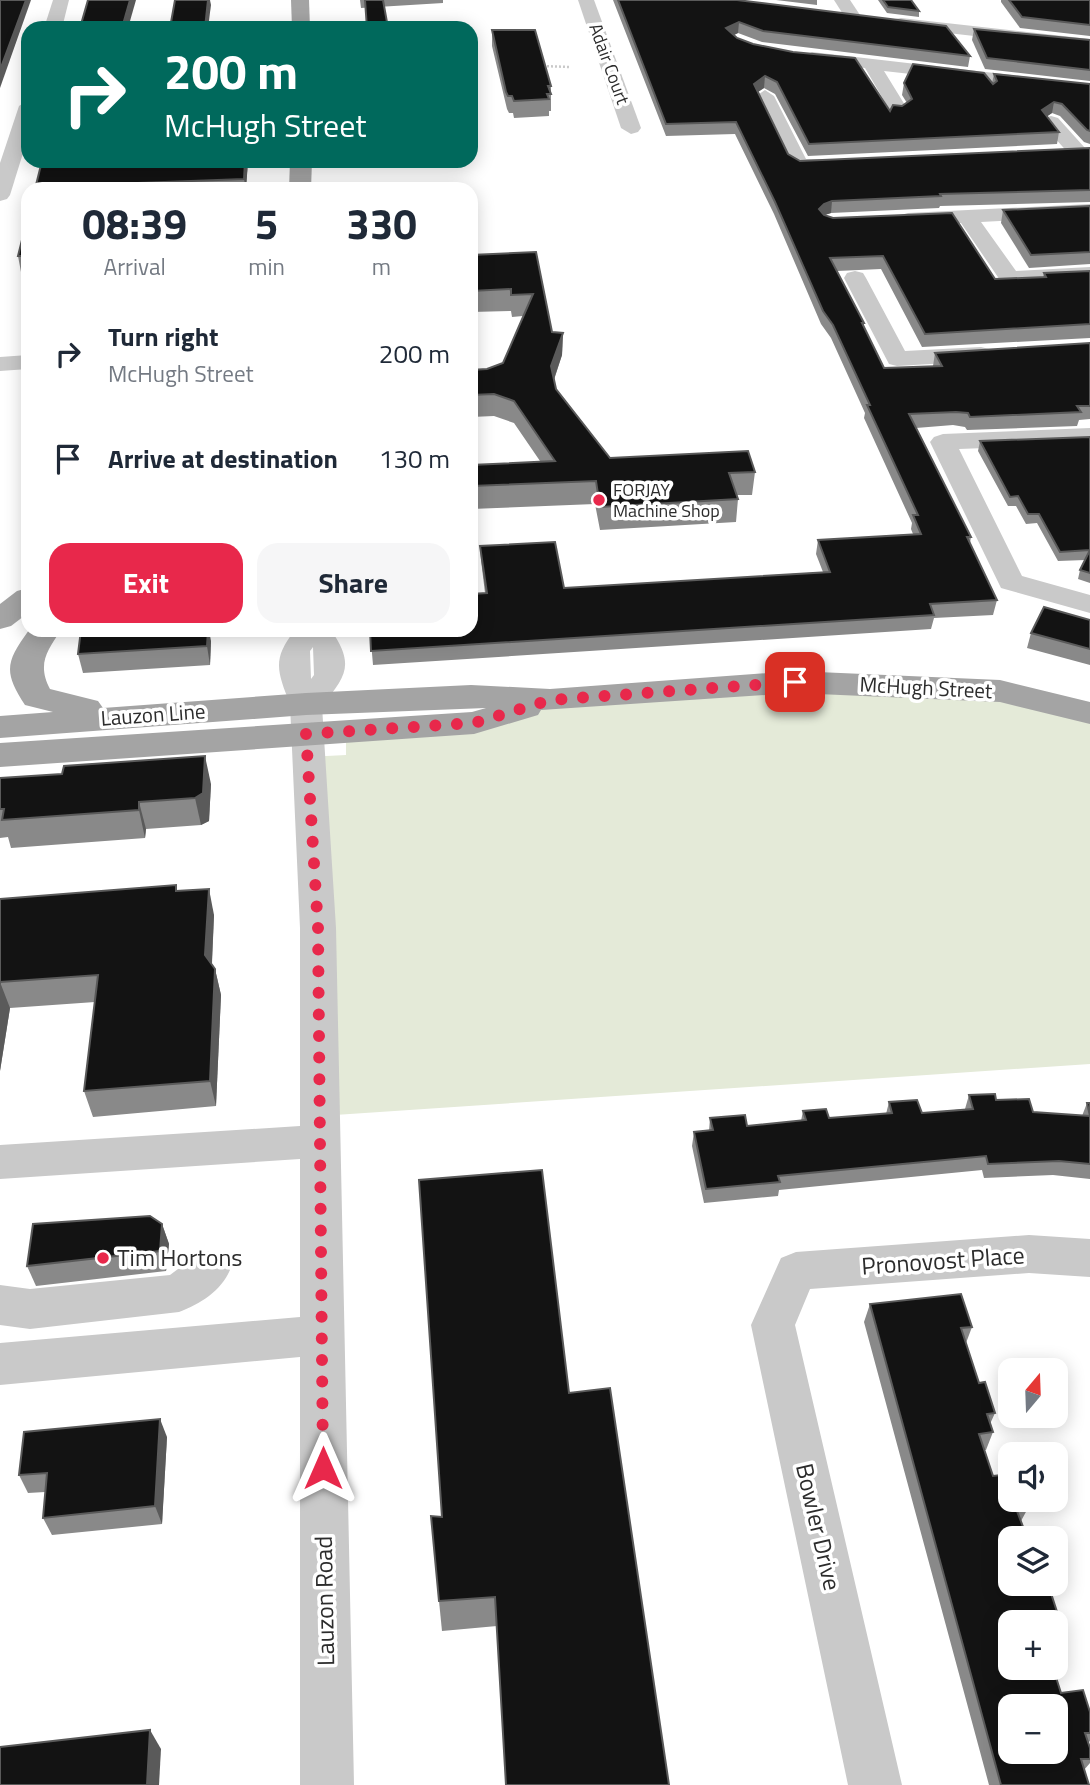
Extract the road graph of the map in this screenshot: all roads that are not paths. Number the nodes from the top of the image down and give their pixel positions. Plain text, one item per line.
1 (61, 0) edge
2 (300, 0) edge
3 (586, 0) edge
4 (842, 0) edge
5 (955, 11) dead end
6 (828, 14) edge
7 (867, 19) junction
8 (54, 21) edge
9 (301, 21) edge
10 (972, 31) junction
11 (1090, 44) edge
12 (795, 55) edge
13 (871, 64) junction
14 (1090, 89) edge
15 (765, 96) dead end
16 (899, 110) edge
17 (1051, 122) edge
18 (21, 128) edge
19 (631, 128) dead end
20 (1084, 151) edge
21 (1050, 153) edge
22 (854, 162) edge
23 (0, 195) edge
24 (1090, 210) edge
25 (967, 216) junction
26 (886, 220) edge
27 (1090, 274) edge
28 (855, 278) dead end
29 (1007, 352) edge
30 (21, 362) edge
31 (0, 364) edge
32 (1090, 436) edge
33 (21, 603) edge
34 (1090, 604) edge
35 (0, 619) edge
36 (21, 636) edge
37 (40, 637) edge
38 (305, 637) edge
39 (321, 637) edge
40 (0, 652) edge
41 (1090, 713) edge
42 (126, 717) junction
43 (306, 719) junction
44 (0, 727) edge
45 (0, 755) edge
46 (320, 1141) junction
47 (0, 1162) edge
48 (1090, 1258) edge
49 (209, 1270) dead end
50 (796, 1271) joint
51 (0, 1305) edge
52 (322, 1335) junction
53 (0, 1364) edge
54 (327, 1785) edge
55 (875, 1785) edge

1 - 8 street
2 - 9 main road
3 - 19 street, Adair Court
4 - 7 street
5 - 10 street
6 - 7 street
7 - 10 street
10 - 11 street
12 - 13 street
13 - 14 street
13 - 16 street
15 - 22 street
17 - 20 street
18 - 23 street
20 - 21 street
24 - 25 street
25 - 26 street
25 - 27 street
28 - 29 street
30 - 31 street
32 - 34 street
33 - 35 main road
36 - 40 main road
37 - 42 main road
38 - 43 street, Lauzon Road
39 - 43 street
41 - 43 main road, McHugh Street
42 - 43 main road, Lauzon Line
42 - 44 main road, Lauzon Line
43 - 45 main road, Lauzon Line
43 - 46 street, Lauzon Road
46 - 47 street
46 - 52 street, Lauzon Road
48 - 50 street, Pronovost Place
49 - 51 street
50 - 55 street, Bowler Drive
52 - 53 street
52 - 54 street, Lauzon Road

